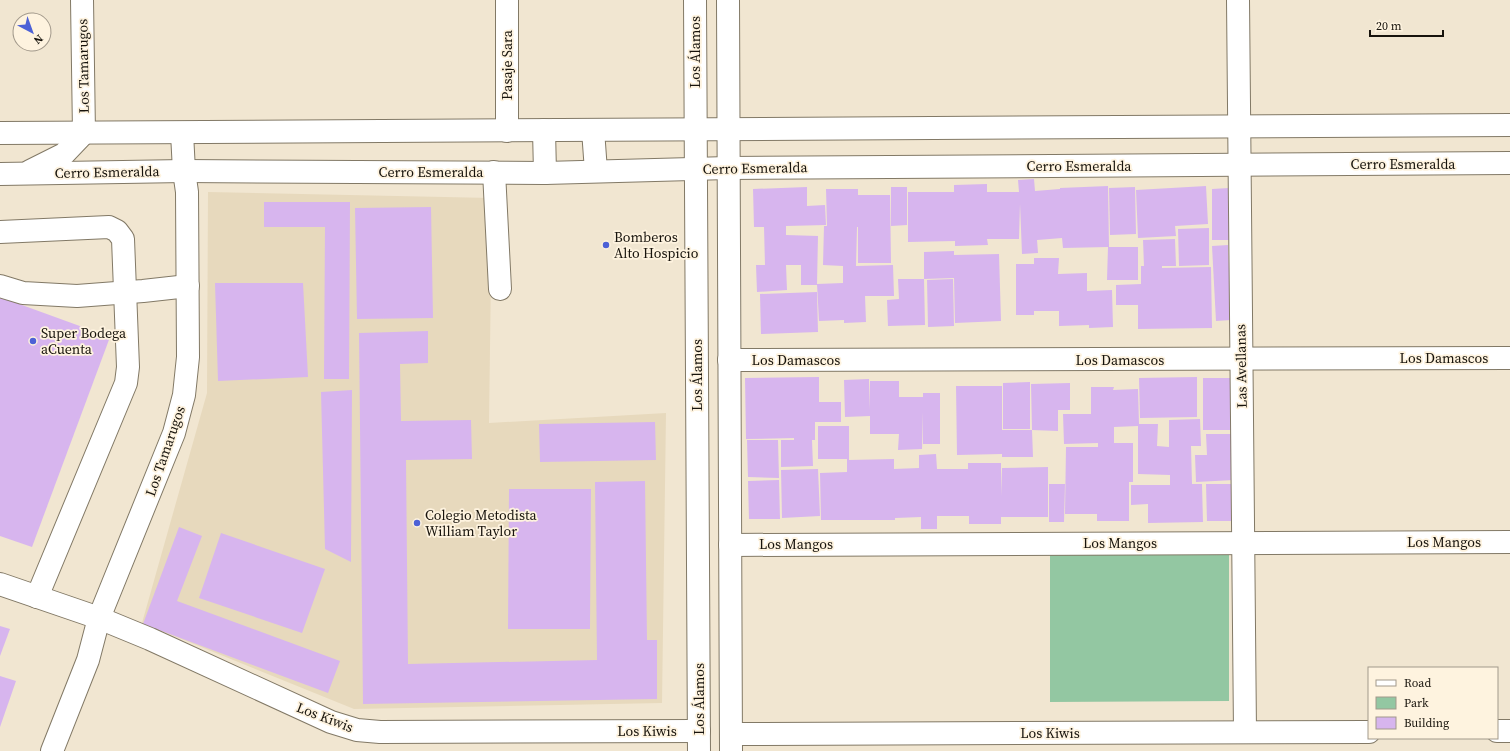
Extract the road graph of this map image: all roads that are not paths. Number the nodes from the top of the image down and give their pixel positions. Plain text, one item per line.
1 (82, 0) edge
2 (507, 0) edge
3 (695, 0) edge
4 (728, 0) edge
5 (1238, 0) edge
6 (1510, 125) edge
7 (1239, 127) junction
8 (507, 130) junction
9 (544, 130) junction
10 (593, 130) junction
11 (695, 130) junction
12 (728, 130) junction
13 (0, 133) edge
14 (84, 133) junction
15 (182, 133) junction
16 (1510, 163) edge
17 (1239, 165) junction
18 (728, 168) junction
19 (696, 169) junction
20 (184, 171) junction
21 (596, 171) junction
22 (494, 172) junction
23 (545, 172) junction
24 (0, 174) edge
25 (25, 174) junction
26 (0, 232) edge
27 (0, 286) edge
28 (188, 286) junction
29 (500, 289) dead end
30 (126, 292) junction
31 (1510, 358) edge
32 (729, 360) junction
33 (1241, 360) junction
34 (1510, 542) edge
35 (1243, 543) junction
36 (730, 545) junction
37 (0, 584) edge
38 (37, 597) junction
39 (100, 618) junction
40 (1498, 731) edge
41 (1510, 731) edge
42 (1245, 732) junction
43 (1368, 732) edge
44 (474, 741) edge
45 (699, 741) edge
46 (731, 742) edge
47 (1047, 742) edge
48 (52, 751) edge

1 - 14 street, Los Tamarugos
2 - 8 street, Pasaje Sara
3 - 11 street, Los Álamos
4 - 12 street
5 - 7 street, Las Avellanas
6 - 7 street
7 - 12 street
7 - 17 street, Las Avellanas
8 - 9 street
8 - 15 street
9 - 10 street
9 - 23 street
10 - 11 street
10 - 21 street
11 - 12 street
11 - 19 street, Los Álamos
12 - 18 street
13 - 14 street
14 - 15 street
14 - 25 street
15 - 20 street, Los Tamarugos
16 - 17 street, Cerro Esmeralda
17 - 18 street, Cerro Esmeralda
17 - 33 street, Las Avellanas
18 - 19 street, Cerro Esmeralda
18 - 32 street
19 - 21 street, Cerro Esmeralda
19 - 45 street, Los Álamos
20 - 22 street, Cerro Esmeralda
20 - 25 street, Cerro Esmeralda
20 - 28 street, Los Tamarugos
21 - 23 street, Cerro Esmeralda
22 - 23 street, Cerro Esmeralda
22 - 29 street
24 - 25 street, Cerro Esmeralda
26 - 30 street
27 - 30 street
28 - 30 street
28 - 39 street, Los Tamarugos
30 - 38 street
31 - 33 street, Los Damascos
32 - 33 street, Los Damascos
32 - 36 street
33 - 35 street, Las Avellanas
34 - 35 street, Los Mangos
35 - 36 street, Los Mangos
35 - 42 street, Las Avellanas
36 - 46 street
37 - 38 street, Los Kiwis
38 - 39 street, Los Kiwis
39 - 44 street, Los Kiwis
39 - 48 street, Los Tamarugos
40 - 41 street
42 - 43 street, Los Kiwis
42 - 47 street, Los Kiwis
44 - 45 street, Los Kiwis
46 - 47 street, Los Kiwis

